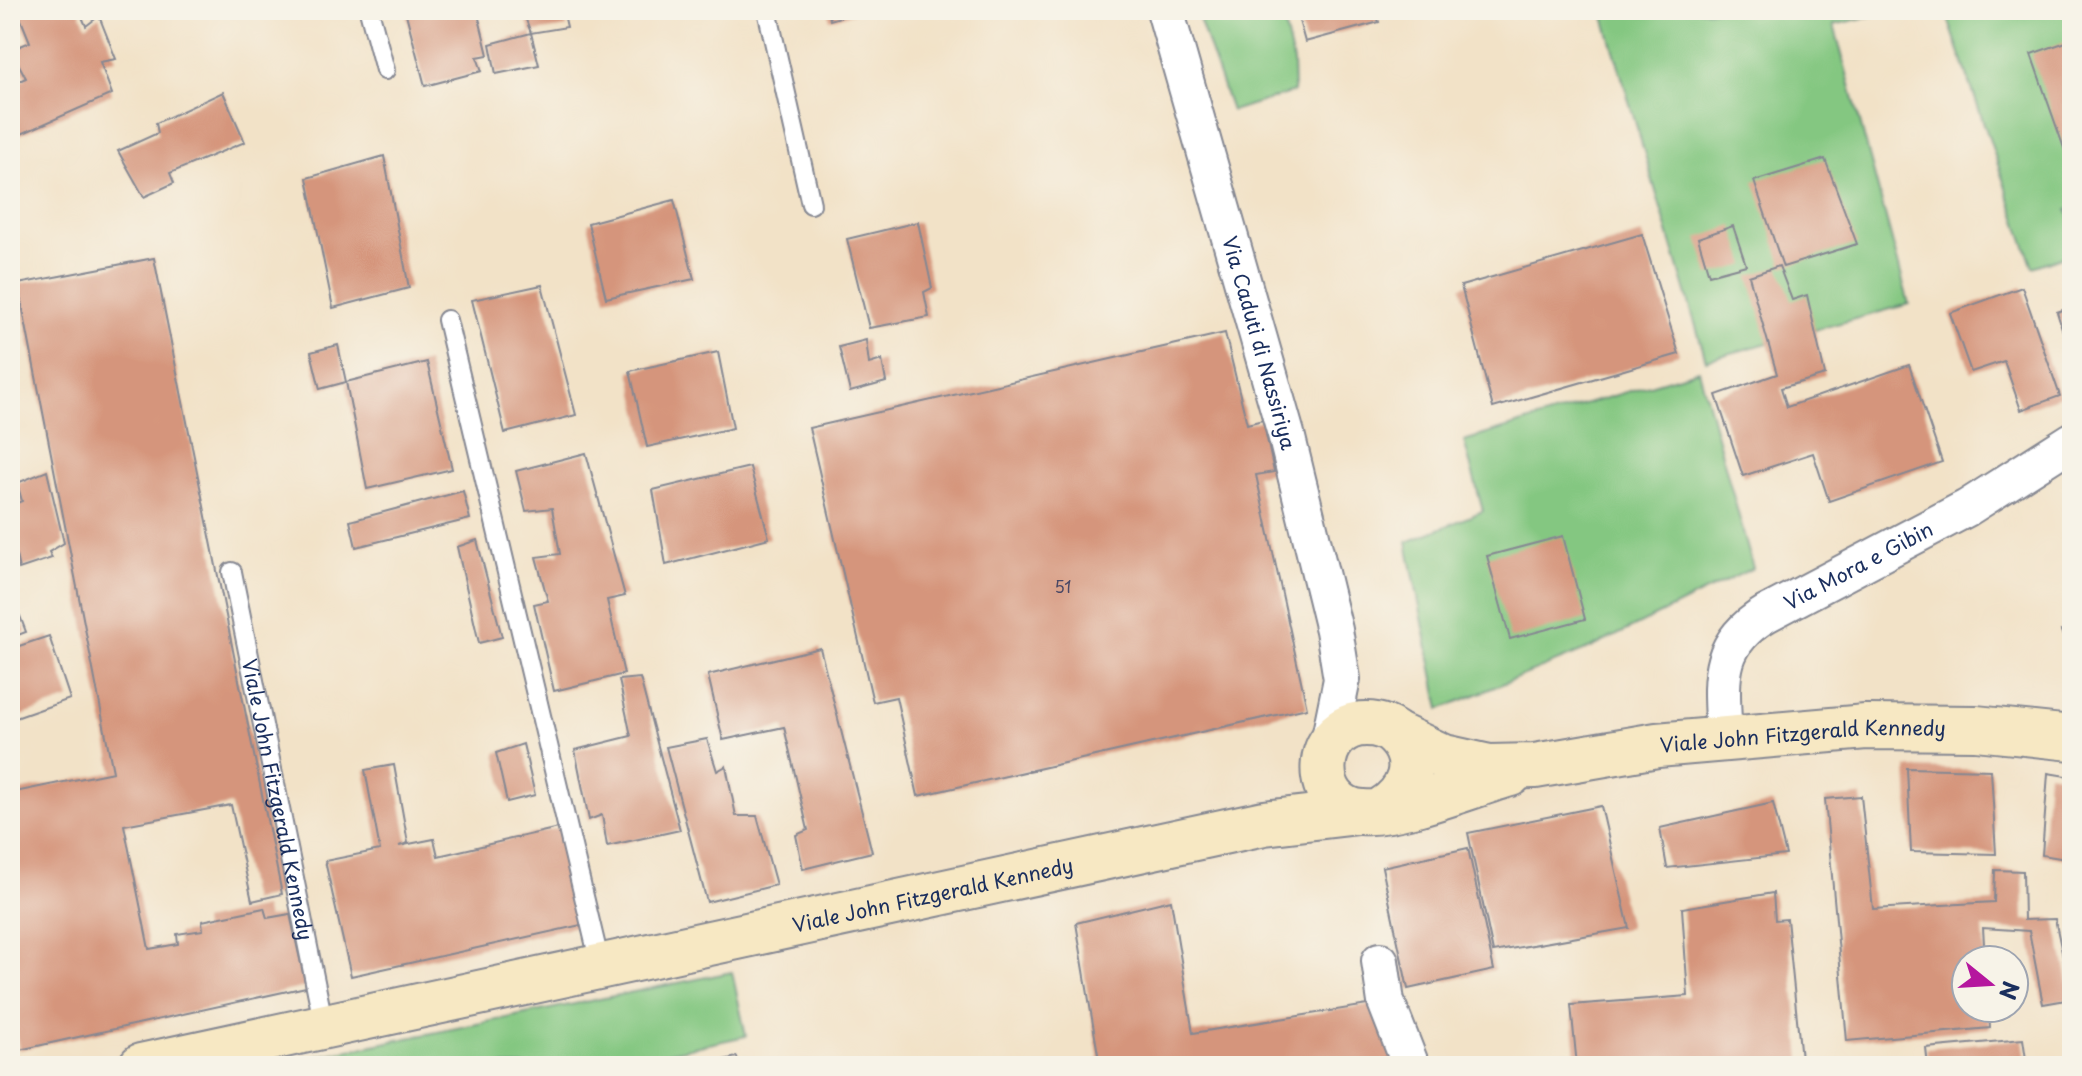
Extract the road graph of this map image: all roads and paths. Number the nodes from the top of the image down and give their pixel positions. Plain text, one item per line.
1 (369, 10) edge
2 (767, 10) edge
3 (1165, 10) edge
4 (385, 70) dead end
5 (811, 204) dead end
6 (447, 320) dead end
7 (2072, 441) edge
8 (232, 572) dead end
9 (1342, 679) junction
10 (1392, 732) junction
11 (2072, 738) edge
12 (1724, 741) junction
13 (1326, 751) junction
14 (1535, 766) junction
15 (1371, 810) junction
16 (1264, 823) junction
17 (1380, 961) dead end
18 (601, 968) junction
19 (324, 1026) junction
20 (141, 1066) edge
21 (1411, 1066) edge

1 - 4 lane
2 - 5 lane
3 - 9 street, Via Caduti di Nassiriya
6 - 18 lane
7 - 12 street, Via Mora e Gibin
8 - 19 lane, Viale John Fitzgerald Kennedy
9 - 10 street
9 - 13 street, Via Caduti di Nassiriya
10 - 13 main road, Viale John Fitzgerald Kennedy
10 - 14 main road, Viale John Fitzgerald Kennedy
10 - 15 main road
11 - 12 main road, Viale John Fitzgerald Kennedy
12 - 14 main road, Viale John Fitzgerald Kennedy
13 - 15 main road
13 - 16 main road, Viale John Fitzgerald Kennedy
14 - 15 main road, Viale John Fitzgerald Kennedy
15 - 16 main road, Viale John Fitzgerald Kennedy
16 - 18 main road, Viale John Fitzgerald Kennedy
17 - 21 street
18 - 19 main road, Viale John Fitzgerald Kennedy
19 - 20 main road, Viale John Fitzgerald Kennedy

